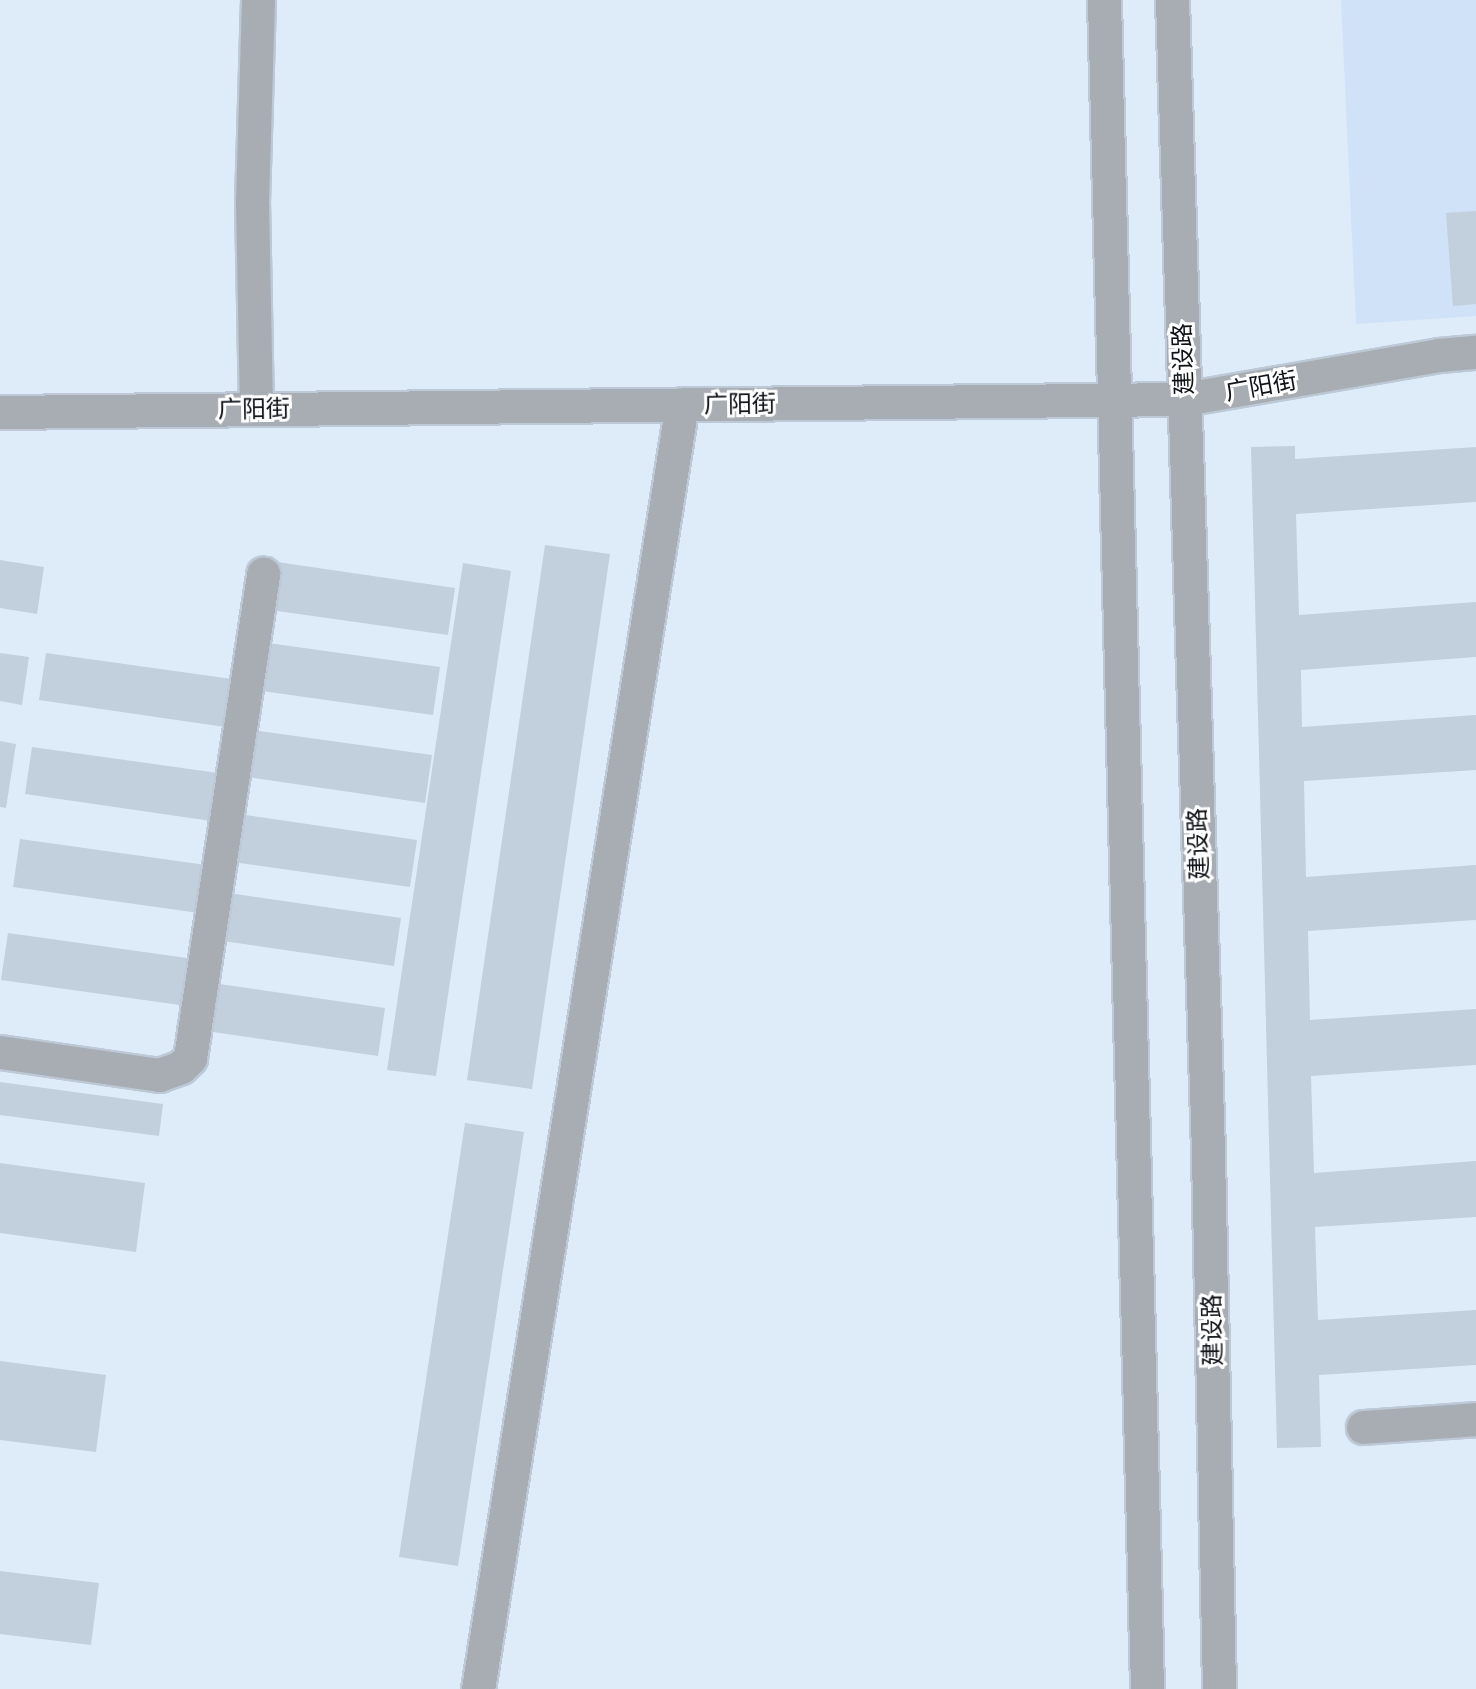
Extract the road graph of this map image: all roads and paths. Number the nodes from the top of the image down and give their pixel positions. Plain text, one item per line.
1 (258, 0) edge
2 (1104, 0) edge
3 (1172, 0) edge
4 (1476, 352) edge
5 (1114, 399) junction
6 (1184, 399) junction
7 (682, 404) junction
8 (256, 409) junction
9 (0, 412) edge
10 (263, 573) dead end
11 (0, 1052) edge
12 (1476, 1419) edge
13 (1364, 1427) dead end
14 (477, 1689) edge
15 (1147, 1689) edge
16 (1219, 1689) edge

1 - 8 street
2 - 5 street
3 - 6 street, 建设路
4 - 6 street, 广阳街
5 - 6 street, 广阳街
5 - 7 street, 广阳街
5 - 15 street
6 - 16 street, 建设路
7 - 8 street, 广阳街
7 - 14 street
8 - 9 street, 广阳街
10 - 11 street
12 - 13 street

